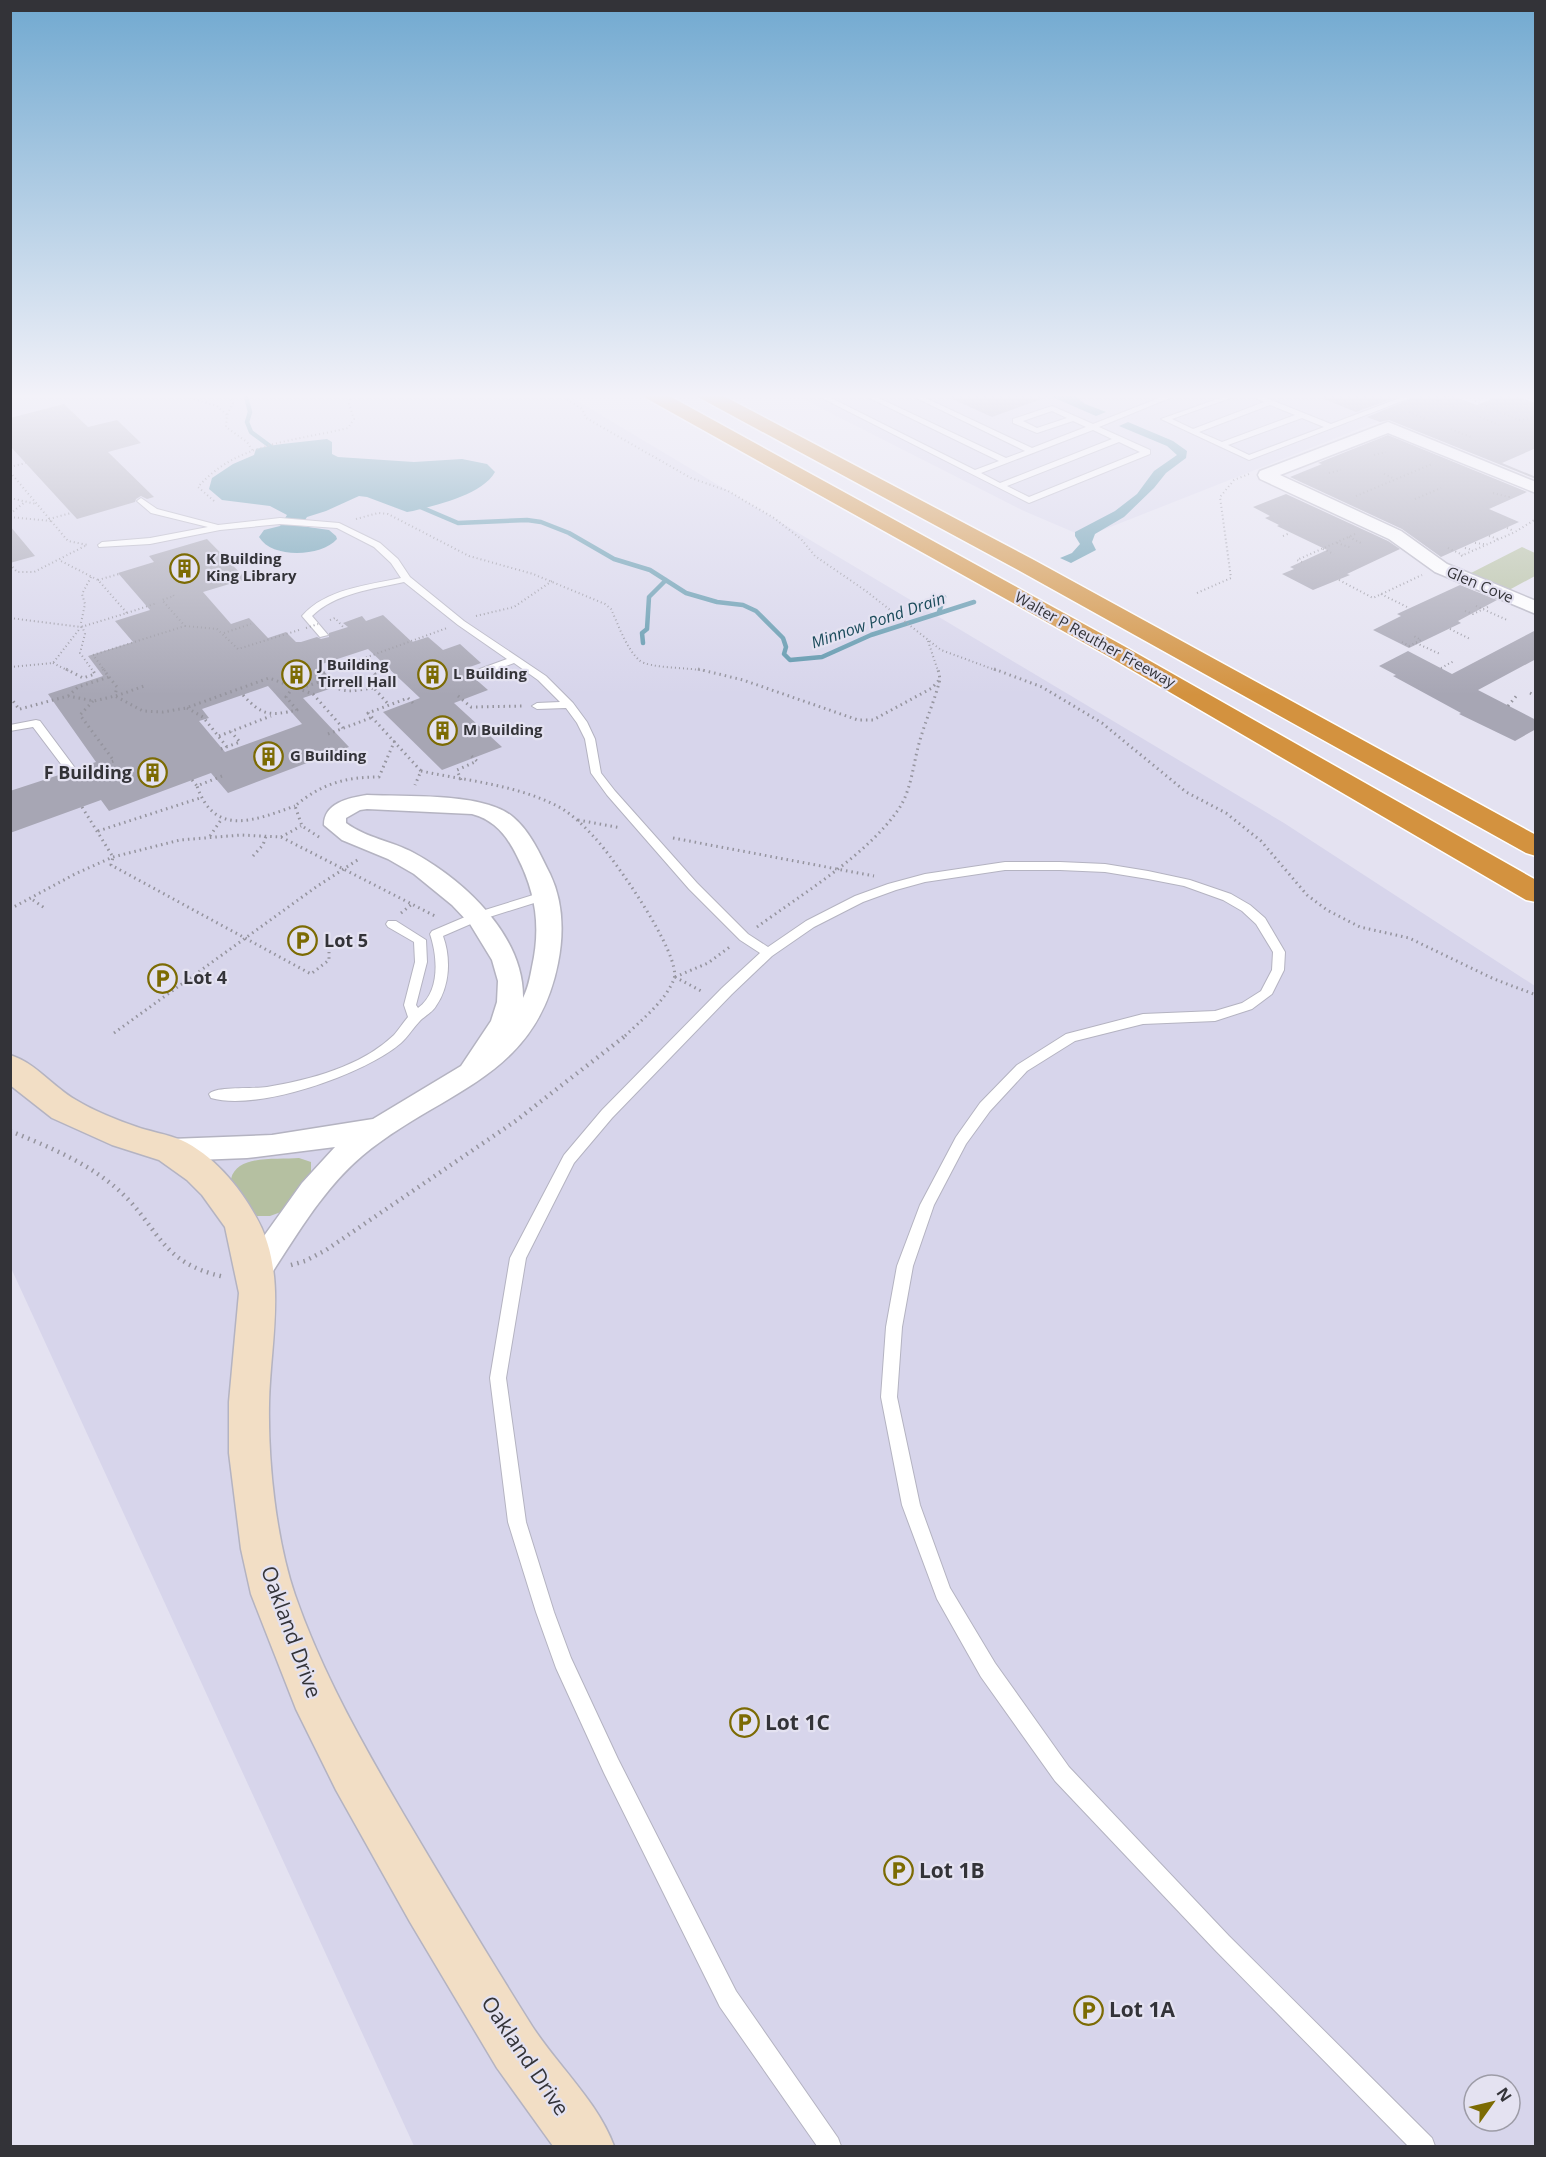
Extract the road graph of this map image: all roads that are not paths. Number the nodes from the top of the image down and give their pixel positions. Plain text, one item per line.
1 (831, 494) edge
2 (891, 494) edge
3 (1016, 494) edge
4 (1045, 494) edge
5 (1306, 494) edge
6 (141, 501) dead end
7 (220, 527) junction
8 (102, 545) road end
9 (406, 579) junction
10 (1536, 608) edge
11 (323, 635) dead end
12 (514, 660) junction
13 (481, 672) dead end
14 (569, 705) junction
15 (537, 706) road end
16 (1306, 719) junction
17 (10, 728) edge
18 (1292, 752) junction
19 (71, 770) dead end
20 (1536, 836) edge
21 (1536, 847) edge
22 (1536, 893) edge
23 (546, 895) junction
24 (1536, 916) edge
25 (476, 917) junction
26 (392, 924) dead end
27 (436, 934) junction
28 (420, 940) junction
29 (768, 953) junction
30 (415, 1017) junction
31 (10, 1067) edge
32 (470, 1074) junction
33 (216, 1094) dead end
34 (387, 1125) junction
35 (171, 1150) junction
36 (255, 1273) junction
37 (586, 2146) edge
38 (830, 2146) edge
39 (1424, 2146) edge

1 - 18 highway, Walter P Reuther Freeway
2 - 16 highway, Walter P Reuther Freeway
3 - 4 lane
5 - 10 street, Glen Cove
6 - 7 lane
7 - 8 lane
7 - 9 lane
9 - 11 lane
9 - 12 lane
12 - 13 lane
12 - 14 lane
14 - 15 lane
14 - 29 lane
16 - 20 highway
16 - 21 highway, Walter P Reuther Freeway
17 - 19 lane
18 - 22 highway, Walter P Reuther Freeway
18 - 24 highway
23 - 25 lane
23 - 25 street
23 - 32 street
25 - 27 lane
25 - 32 street
26 - 28 lane
27 - 28 lane
27 - 30 lane
28 - 30 lane
29 - 38 lane
29 - 39 lane
30 - 33 lane
31 - 35 street, Oakland Drive
32 - 34 street
34 - 35 street
34 - 36 street
35 - 36 street, Oakland Drive
36 - 37 street, Oakland Drive

